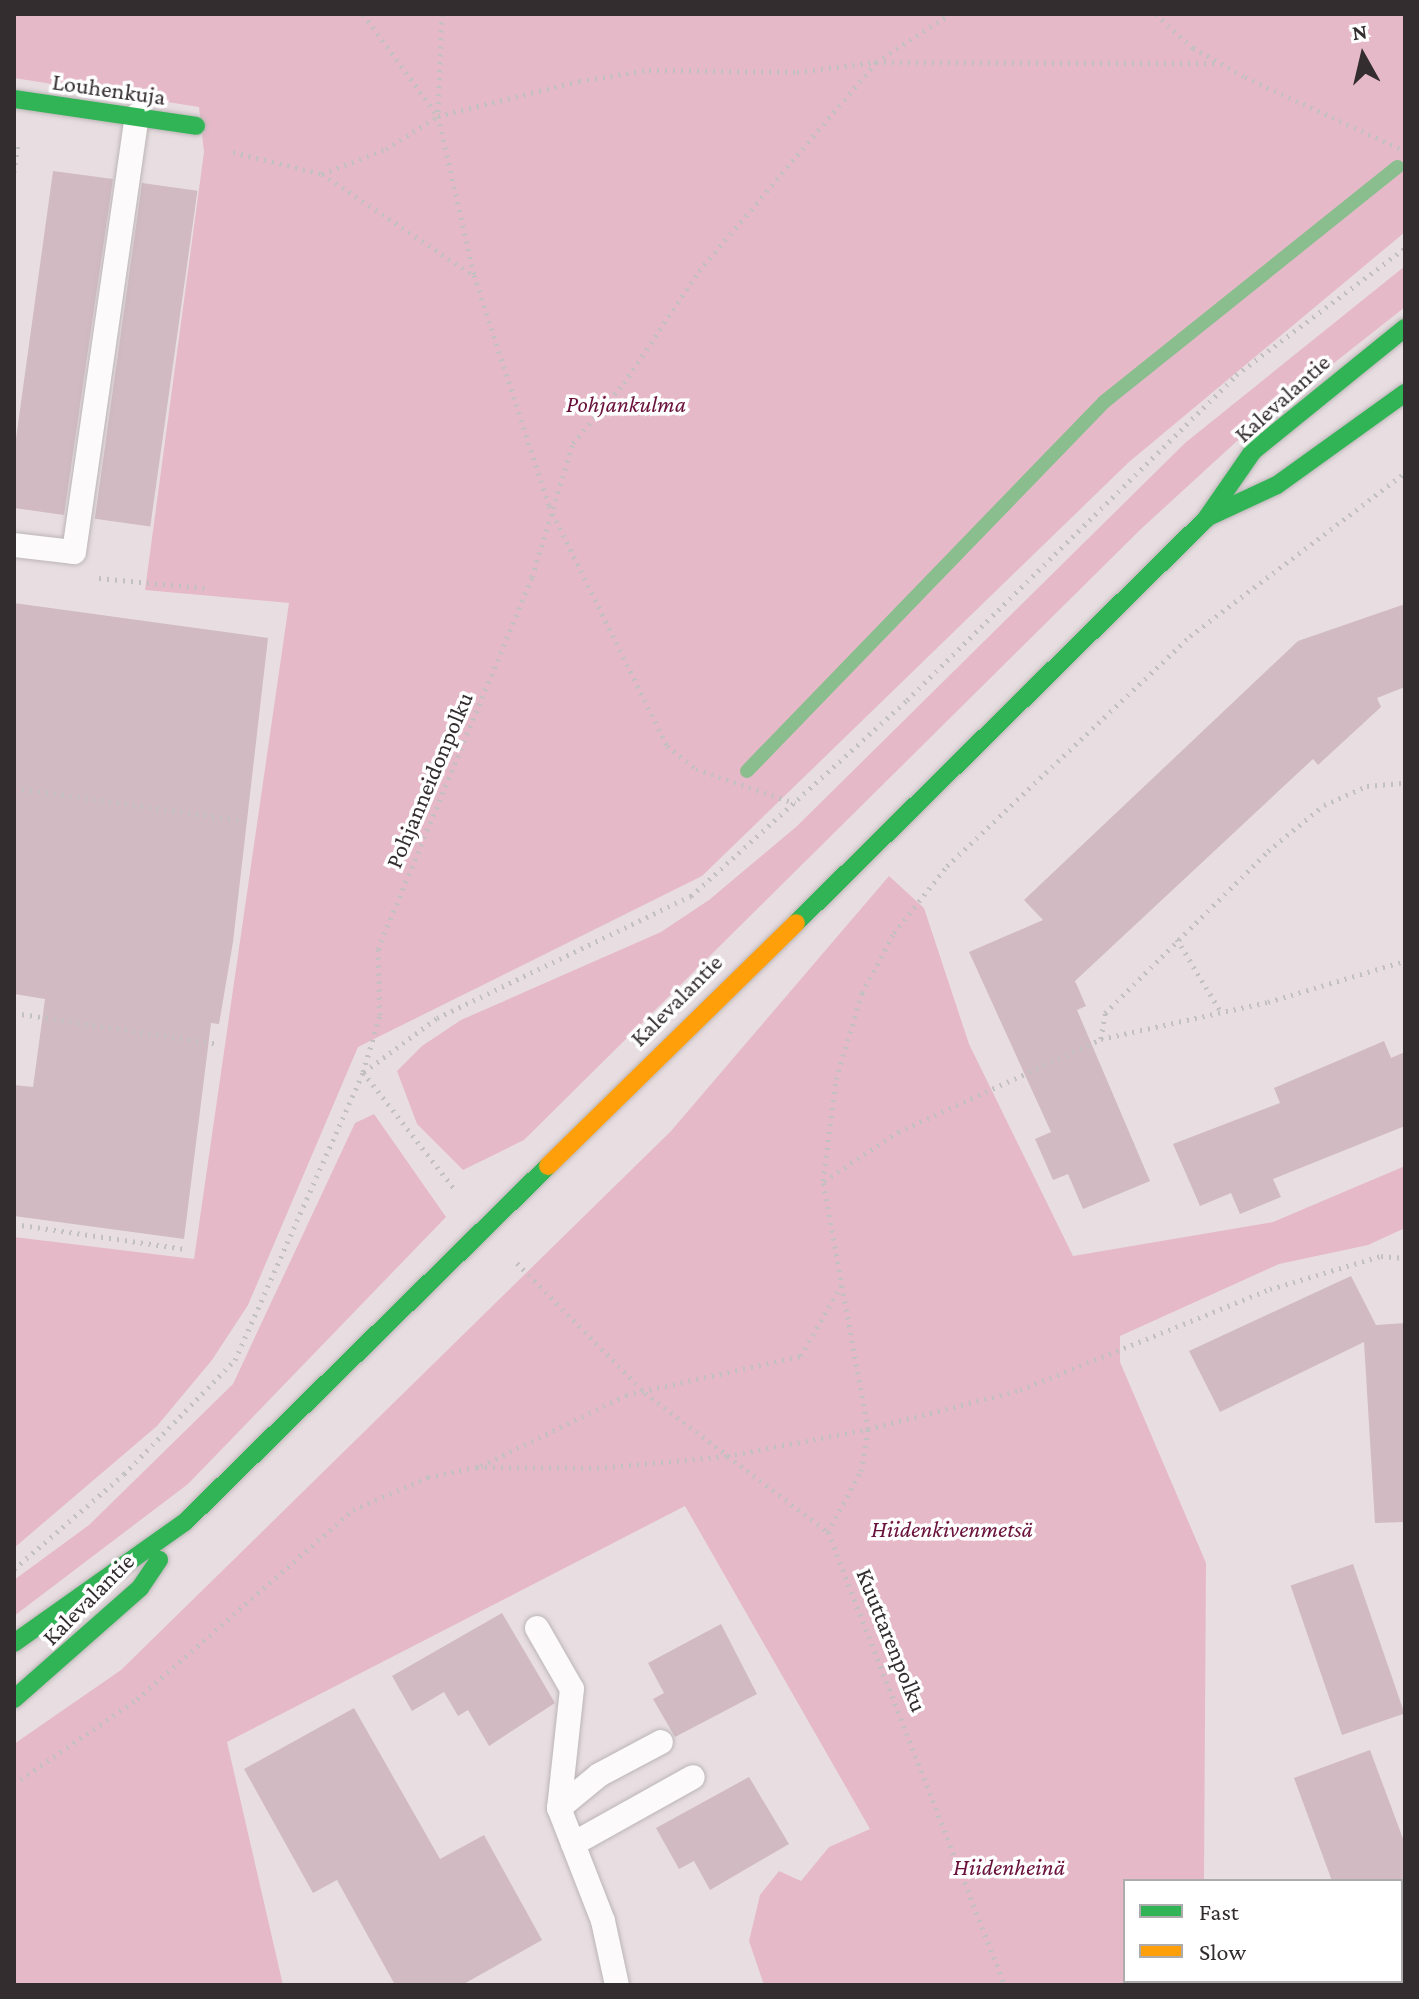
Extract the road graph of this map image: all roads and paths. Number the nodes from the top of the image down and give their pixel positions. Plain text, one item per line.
1 (363, 14) edge
2 (442, 14) edge
3 (950, 14) edge
4 (1156, 14) edge
5 (876, 62) junction
6 (1220, 63) junction
7 (14, 99) edge
8 (137, 116) junction
9 (438, 116) junction
10 (196, 126) joint
11 (1405, 151) edge
12 (322, 174) junction
13 (1405, 248) edge
14 (474, 275) junction
15 (1405, 328) edge
16 (1405, 393) edge
17 (1405, 473) edge
18 (549, 506) junction
19 (1206, 519) junction
20 (14, 545) edge
21 (74, 552) junction
22 (205, 588) dead end
23 (1405, 783) edge
24 (14, 788) edge
25 (795, 803) junction
26 (245, 821) dead end
27 (1177, 939) junction
28 (1405, 961) edge
29 (1219, 1009) junction
30 (14, 1013) edge
31 (1101, 1039) junction
32 (220, 1044) dead end
33 (363, 1072) junction
34 (823, 1181) junction
35 (463, 1201) dead end
36 (14, 1224) edge
37 (185, 1249) dead end
38 (505, 1251) dead end
39 (1405, 1258) edge
40 (844, 1281) junction
41 (645, 1393) junction
42 (868, 1429) junction
43 (727, 1456) junction
44 (477, 1467) junction
45 (185, 1522) junction
46 (828, 1532) junction
47 (14, 1569) edge
48 (537, 1628) dead end
49 (14, 1643) edge
50 (14, 1699) edge
51 (661, 1742) dead end
52 (693, 1777) dead end
53 (14, 1784) edge
54 (559, 1808) junction
55 (573, 1844) junction
56 (617, 1985) edge
57 (1005, 1985) edge

1 - 9 path
2 - 9 path
3 - 5 path
4 - 6 path
5 - 6 path
5 - 9 path
5 - 18 path, Pohjanneidonpolku
6 - 11 path
7 - 8 main road, Louhenkuja
8 - 10 main road, Louhenkuja
8 - 21 lane
9 - 12 path
9 - 14 path
10 - 12 path
12 - 14 path
13 - 25 path
14 - 18 path
15 - 19 main road, Kalevalantie
16 - 19 main road, Kalevalantie
17 - 34 path
18 - 25 path
18 - 33 path, Pohjanneidonpolku
19 - 45 main road, Kalevalantie
20 - 21 lane
21 - 22 path
23 - 27 path
24 - 26 path
25 - 33 path
27 - 29 path
27 - 31 path
28 - 29 path
29 - 31 path
30 - 32 path
31 - 34 path
33 - 35 path
33 - 47 path, Pohjanneidonpolku
34 - 40 path
36 - 37 path
38 - 41 path
39 - 42 path
40 - 41 path
40 - 42 path
41 - 43 path
41 - 44 path
42 - 43 path
42 - 46 path
43 - 44 path
43 - 46 path
44 - 53 path
45 - 49 main road, Kalevalantie
45 - 50 main road, Kalevalantie
46 - 57 path, Kuuttarenpolku
48 - 54 lane
51 - 54 lane
52 - 55 lane
54 - 55 lane
55 - 56 lane

